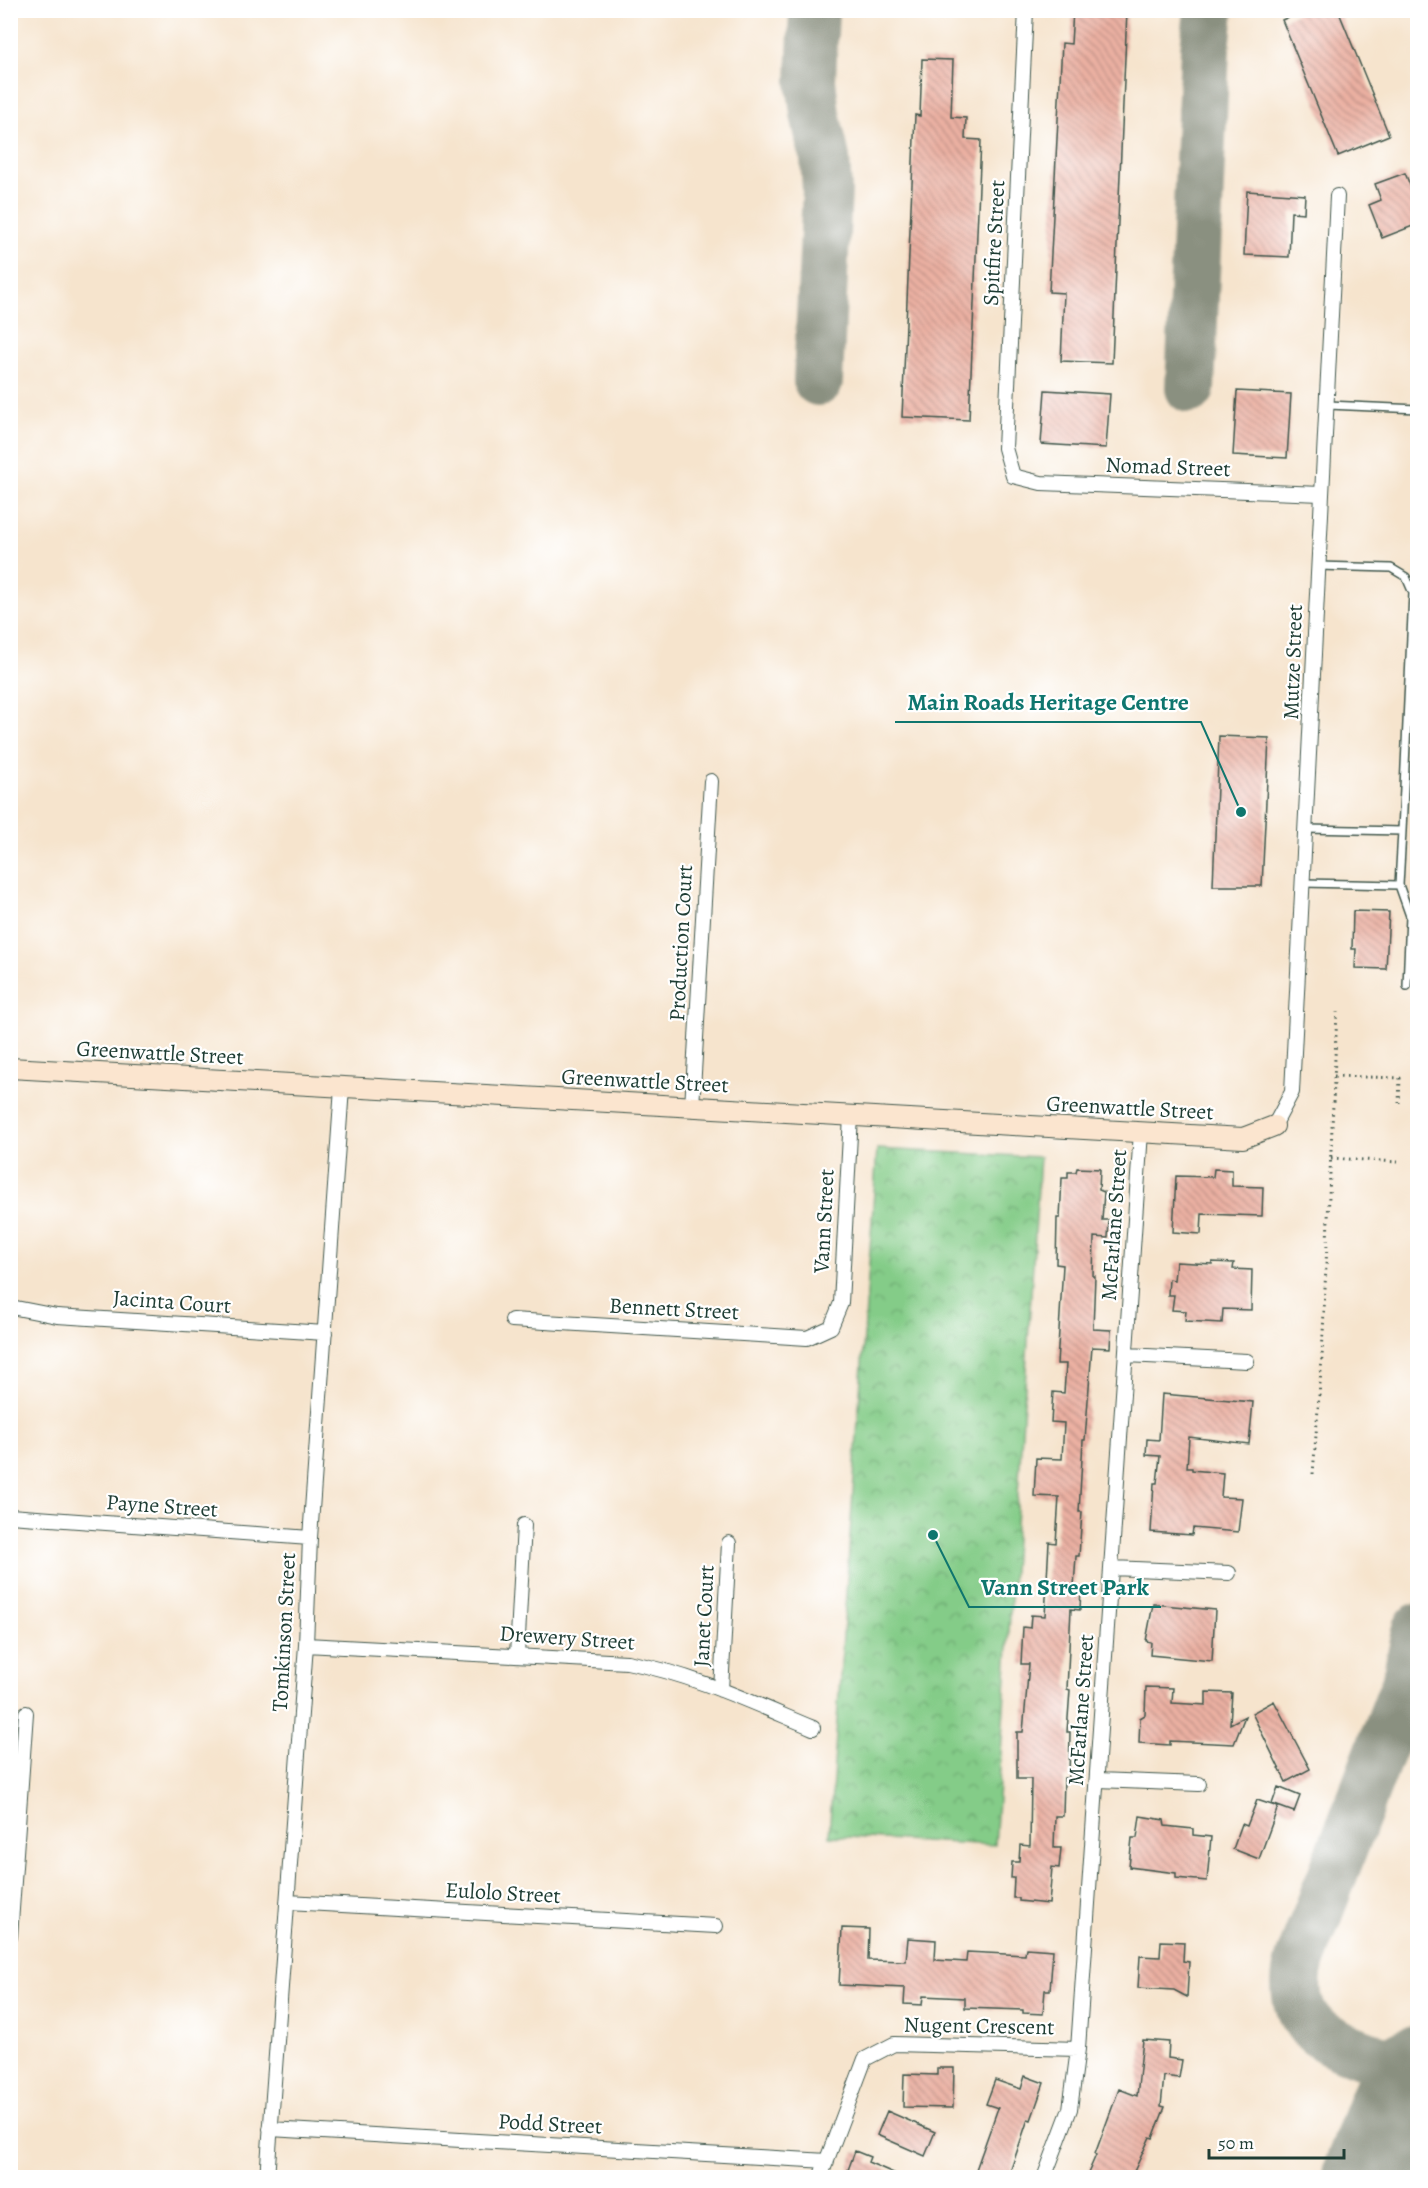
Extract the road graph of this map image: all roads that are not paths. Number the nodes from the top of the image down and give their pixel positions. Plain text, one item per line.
1 (1026, 10) edge
2 (1337, 196) dead end
3 (1328, 405) junction
4 (1418, 409) edge
5 (1013, 476) joint
6 (1322, 494) junction
7 (1318, 566) junction
8 (711, 781) dead end
9 (1306, 829) junction
10 (1402, 831) junction
11 (1303, 883) junction
12 (1399, 885) junction
13 (1407, 986) dead end
14 (10, 1068) edge
15 (342, 1088) junction
16 (692, 1107) junction
17 (851, 1116) junction
18 (1274, 1126) joint
19 (1141, 1132) junction
20 (16, 1308) dead end
21 (512, 1320) dead end
22 (831, 1327) joint
23 (325, 1333) junction
24 (1127, 1355) junction
25 (1247, 1361) dead end
26 (10, 1516) edge
27 (524, 1525) dead end
28 (310, 1538) junction
29 (729, 1544) dead end
30 (1112, 1568) junction
31 (1228, 1573) dead end
32 (306, 1646) junction
33 (517, 1655) junction
34 (721, 1690) junction
35 (26, 1713) dead end
36 (813, 1728) dead end
37 (1098, 1780) junction
38 (1199, 1784) dead end
39 (288, 1902) junction
40 (716, 1926) dead end
41 (10, 1937) edge
42 (1078, 2049) junction
43 (270, 2129) junction
44 (827, 2161) junction
45 (267, 2178) edge
46 (820, 2178) edge
47 (1044, 2178) edge

1 - 5 street, Spitfire Street
2 - 3 street, Mutze Street
3 - 4 lane
3 - 6 street, Mutze Street
5 - 6 street, Nomad Street
6 - 7 street, Mutze Street
7 - 9 street, Mutze Street
7 - 10 lane
8 - 16 street, Production Court
9 - 10 lane
9 - 11 street, Mutze Street
10 - 12 lane
11 - 12 lane
11 - 18 street, Mutze Street
12 - 13 lane
14 - 15 street, Greenwattle Street
15 - 16 street, Greenwattle Street
15 - 23 street, Tomkinson Street
16 - 17 street, Greenwattle Street
17 - 19 street, Greenwattle Street
17 - 22 street, Vann Street
18 - 19 street, Greenwattle Street
19 - 24 street, McFarlane Street
20 - 23 street, Jacinta Court
21 - 22 street, Bennett Street
23 - 28 street, Tomkinson Street
24 - 25 street
24 - 30 street, McFarlane Street
26 - 28 street, Payne Street
27 - 33 street
28 - 32 street, Tomkinson Street
29 - 34 street, Janet Court
30 - 31 street
30 - 37 street, McFarlane Street
32 - 33 street, Drewery Street
32 - 39 street, Tomkinson Street
33 - 34 street, Drewery Street
34 - 36 street, Drewery Street
35 - 41 street
37 - 38 street
37 - 42 street, McFarlane Street
39 - 40 street, Eulolo Street
39 - 43 street, Tomkinson Street
42 - 44 street, Nugent Crescent
42 - 47 street, McFarlane Street
43 - 44 street, Podd Street
43 - 45 street, Tomkinson Street
44 - 46 street, Nugent Crescent

